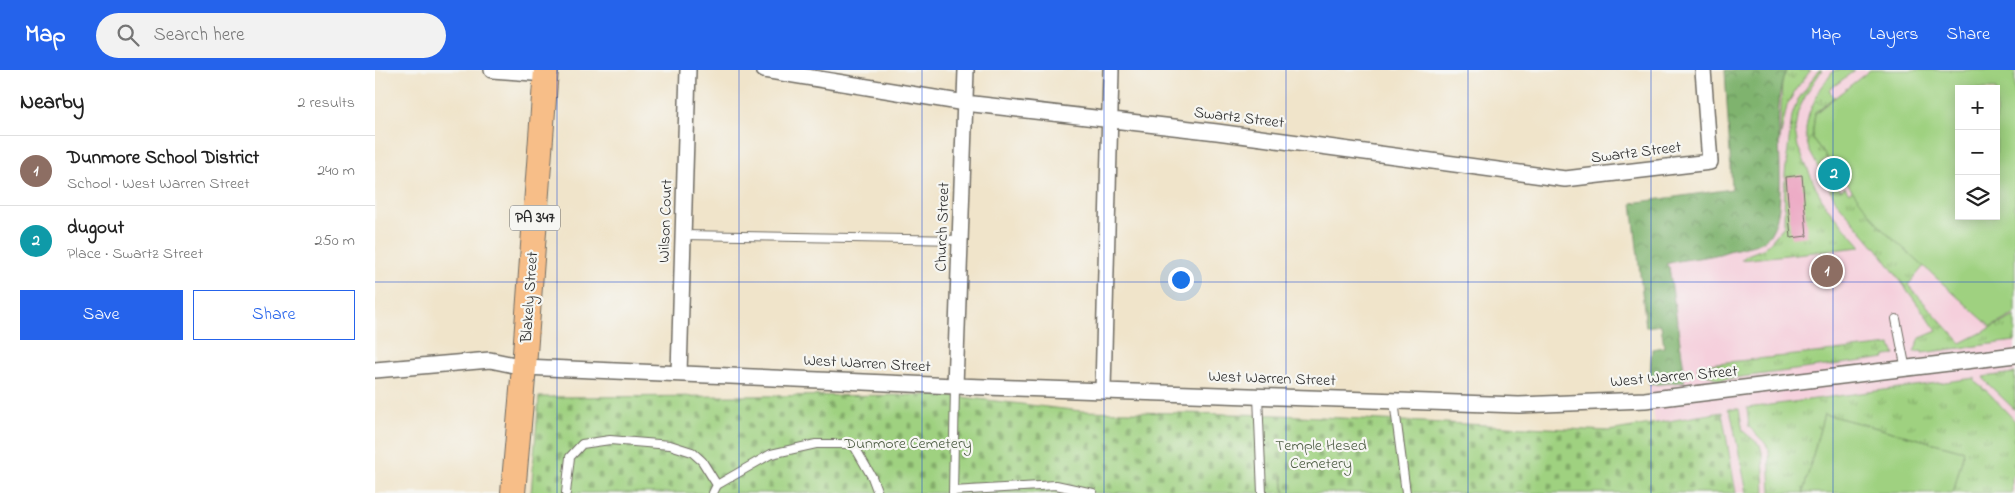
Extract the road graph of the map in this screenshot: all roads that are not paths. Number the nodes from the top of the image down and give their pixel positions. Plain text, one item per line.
1 (491, 70) edge
2 (688, 70) edge
3 (764, 70) edge
4 (966, 70) edge
5 (1111, 70) edge
6 (1703, 70) edge
7 (546, 72) edge
8 (965, 102) junction
9 (1111, 120) junction
10 (683, 235) junction
11 (960, 240) junction
12 (1896, 319) dead end
13 (2015, 355) edge
14 (525, 366) junction
15 (375, 370) edge
16 (1906, 370) junction
17 (679, 373) junction
18 (955, 386) junction
19 (1103, 390) junction
20 (1258, 396) junction
21 (1394, 401) junction
22 (717, 485) junction
23 (953, 492) edge
24 (513, 493) edge
25 (566, 493) edge
26 (713, 493) edge
27 (878, 493) edge
28 (1093, 493) edge
29 (1262, 493) edge
30 (1406, 493) edge

1 - 7 street
2 - 10 street, Wilson Court
3 - 8 street, Swartz Street
4 - 8 street, Church Street
5 - 9 street
6 - 9 street, Swartz Street
7 - 14 main road, Blakely Street / PA 347
8 - 9 street, Swartz Street
8 - 11 street, Church Street
9 - 19 street
10 - 11 lane
10 - 17 street, Wilson Court
11 - 18 street, Church Street
12 - 16 lane
13 - 16 street, West Warren Street
14 - 15 street, West Warren Street
14 - 17 street, West Warren Street
14 - 24 main road, Blakely Street / PA 347
16 - 21 street, West Warren Street
17 - 18 street, West Warren Street
18 - 19 street, West Warren Street
18 - 23 lane
19 - 20 street, West Warren Street
20 - 21 street, West Warren Street
20 - 29 lane
21 - 30 lane
22 - 25 lane
22 - 26 lane
22 - 27 lane
23 - 28 lane

